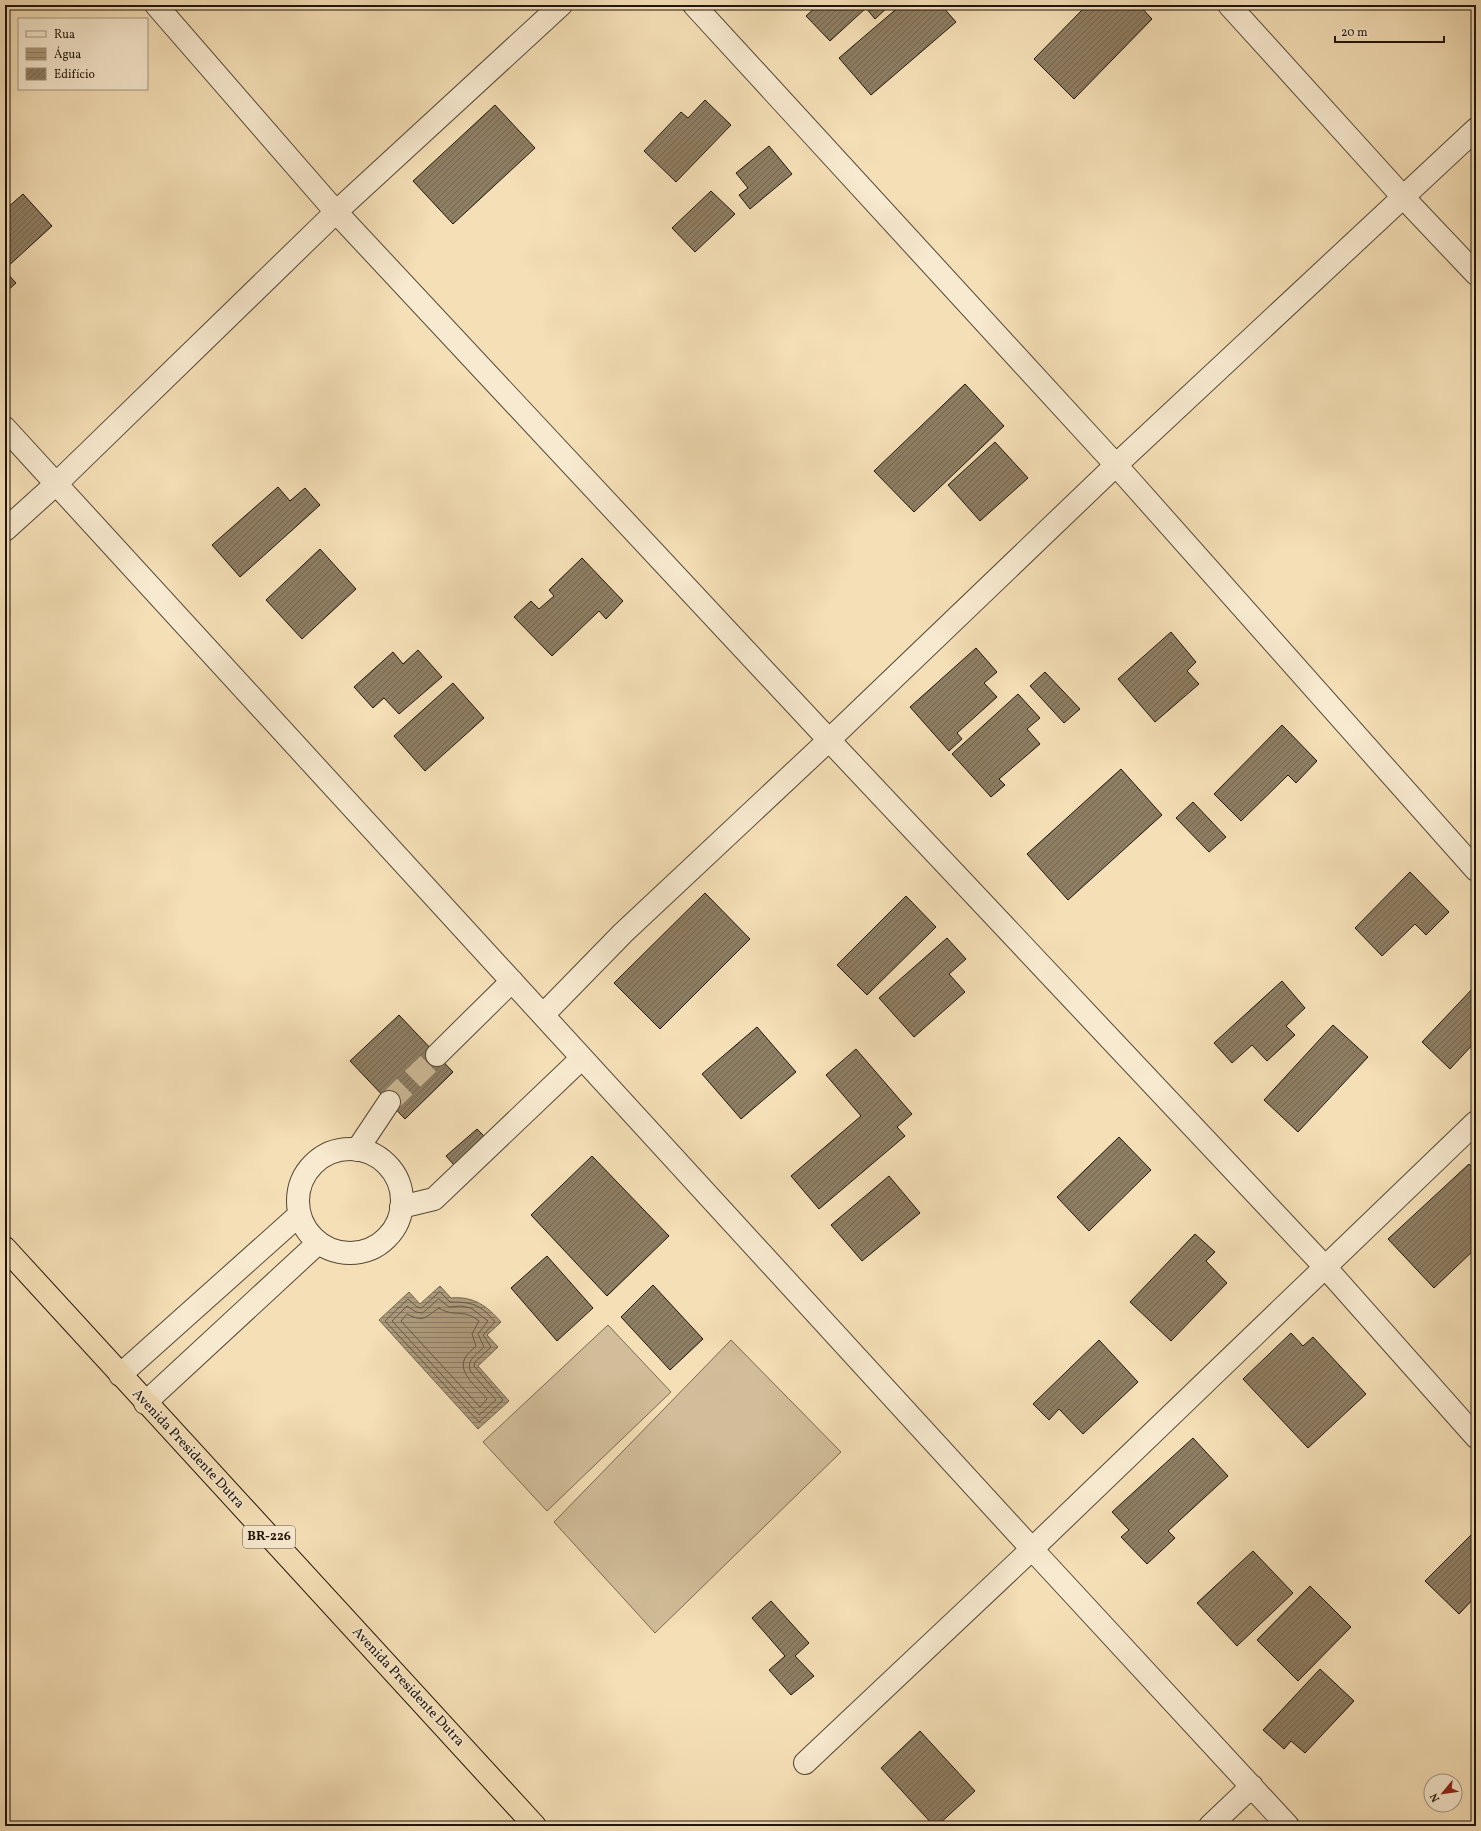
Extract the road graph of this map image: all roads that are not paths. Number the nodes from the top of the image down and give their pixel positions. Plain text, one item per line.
1 (156, 5) edge
2 (561, 5) edge
3 (694, 5) edge
4 (1229, 5) edge
5 (1476, 129) edge
6 (1403, 197) junction
7 (336, 212) junction
8 (1476, 274) edge
9 (5, 428) edge
10 (1116, 465) junction
11 (56, 484) junction
12 (5, 530) edge
13 (829, 740) junction
14 (1476, 870) edge
15 (512, 981) junction
16 (543, 1015) junction
17 (437, 1055) tunnel mouth
18 (582, 1058) junction
19 (389, 1102) tunnel mouth
20 (1476, 1122) edge
21 (357, 1150) junction
22 (401, 1207) junction
23 (299, 1215) junction
24 (318, 1243) junction
25 (5, 1248) edge
26 (1326, 1268) junction
27 (120, 1375) junction
28 (145, 1403) junction
29 (1476, 1437) edge
30 (1032, 1549) junction
31 (805, 1763) dead end
32 (1252, 1786) junction
33 (535, 1826) edge
34 (1210, 1826) edge
35 (1288, 1826) edge

1 - 7 street
2 - 7 street
3 - 10 street
4 - 6 street
5 - 6 street
6 - 8 street
6 - 10 street
7 - 11 street
7 - 13 street
9 - 11 street
10 - 13 street
10 - 14 street
11 - 12 street
11 - 15 street
13 - 16 street
13 - 26 street
15 - 16 street
15 - 17 street
16 - 18 street
18 - 22 street
18 - 30 street
19 - 21 street
20 - 26 street
21 - 22 street
21 - 23 street
22 - 24 street
23 - 24 street
23 - 27 street
24 - 28 street
25 - 27 highway, Avenida Presidente Dutra / BR-226
26 - 29 street
26 - 30 street
27 - 28 highway, Avenida Presidente Dutra / BR-226
28 - 33 highway, Avenida Presidente Dutra / BR-226
30 - 31 street
30 - 32 street
32 - 34 street
32 - 35 street

